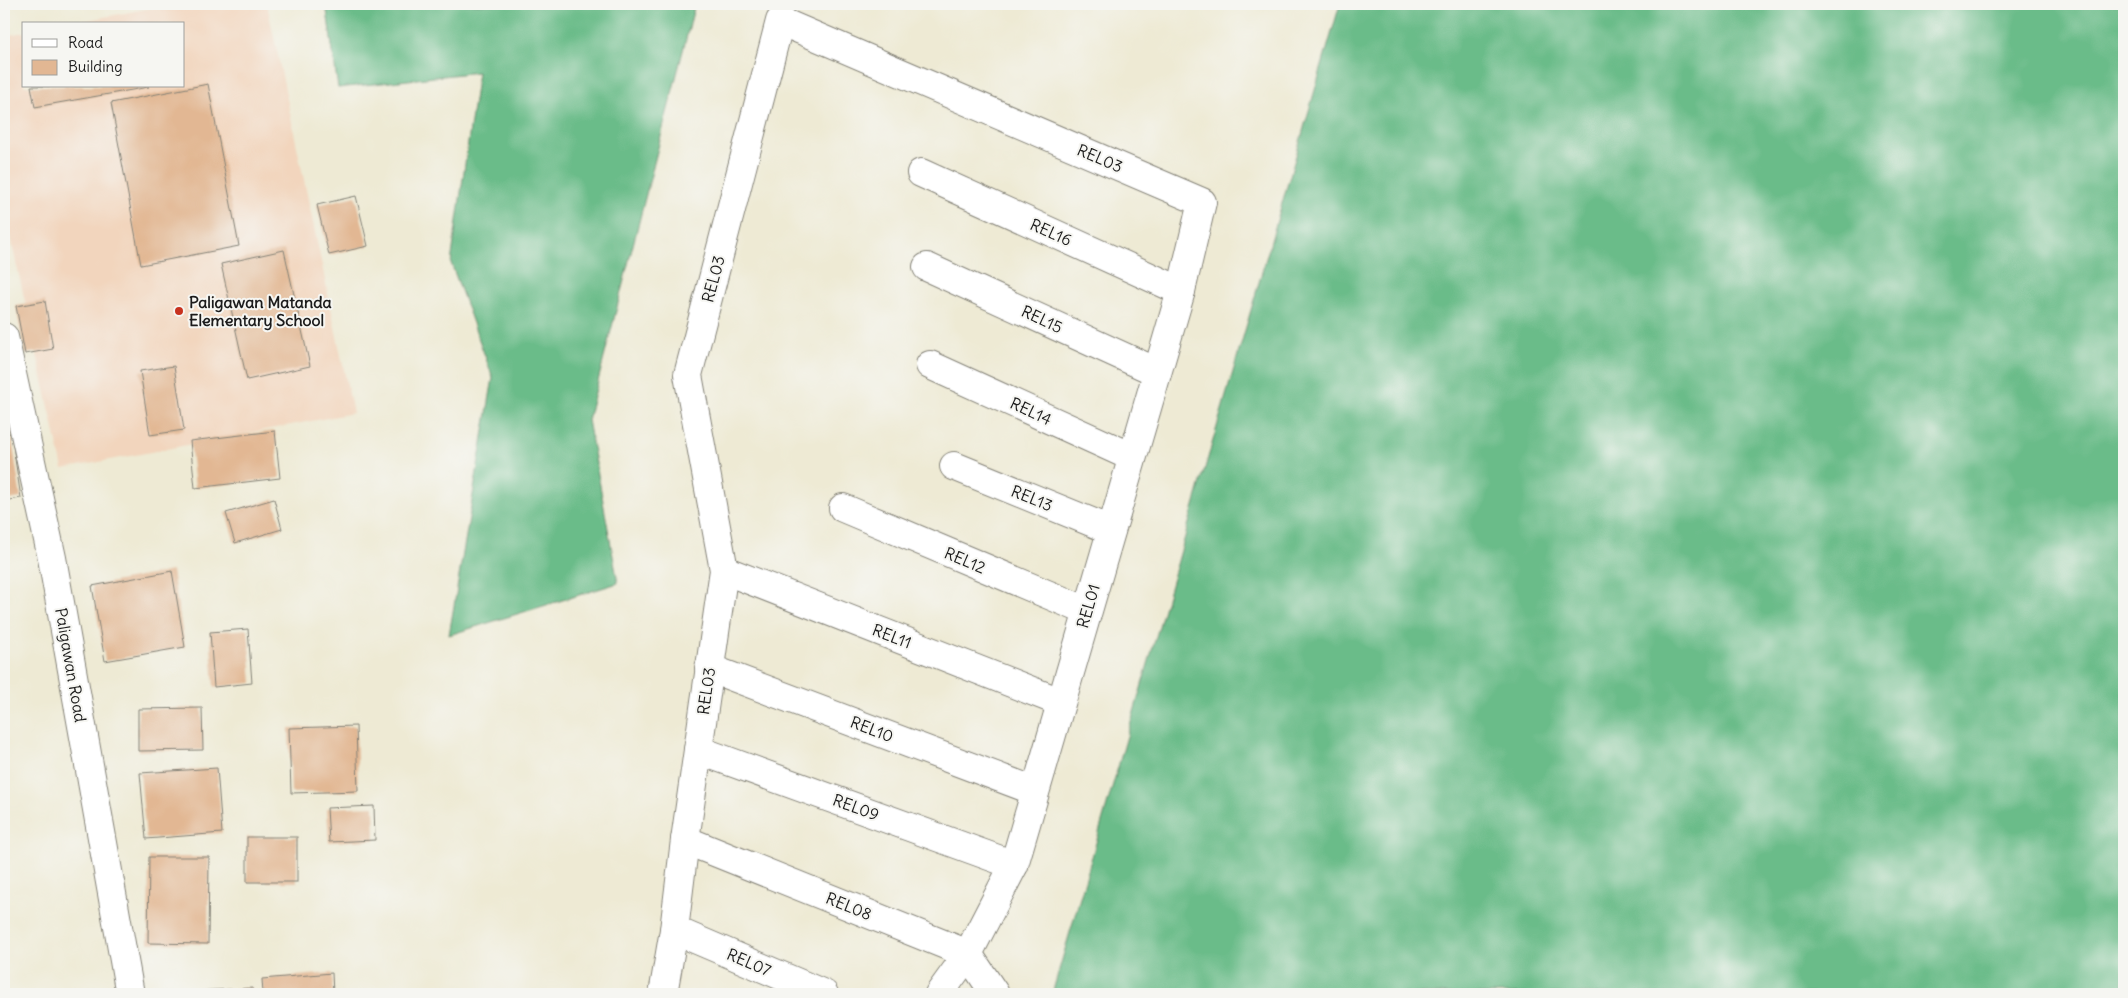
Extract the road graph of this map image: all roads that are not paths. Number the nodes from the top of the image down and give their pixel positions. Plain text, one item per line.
1 (921, 173) dead end
2 (1202, 202) joint
3 (927, 267) dead end
4 (1181, 291) junction
5 (4, 337) edge
6 (930, 365) dead end
7 (1157, 372) junction
8 (1132, 457) junction
9 (954, 466) dead end
10 (843, 508) dead end
11 (1110, 530) junction
12 (724, 570) junction
13 (1087, 611) junction
14 (709, 668) junction
15 (1060, 702) junction
16 (698, 750) junction
17 (1035, 790) junction
18 (685, 840) junction
19 (1014, 865) junction
20 (674, 930) junction
21 (968, 954) junction
22 (130, 994) edge
23 (663, 994) edge
24 (824, 994) edge
25 (939, 994) edge
26 (995, 994) edge

1 - 4 street, REL16
2 - 4 street, REL01
2 - 12 street, REL03
3 - 7 street, REL15
4 - 7 street, REL01
5 - 22 street, Paligawan Road
6 - 8 street, REL14
7 - 8 street, REL01
8 - 11 street, REL01
9 - 11 street, REL13
10 - 13 street, REL12
11 - 13 street, REL01
12 - 14 street, REL03
12 - 15 street, REL11
13 - 15 street, REL01
14 - 16 street, REL03
14 - 17 street, REL10
15 - 17 street, REL01
16 - 18 street, REL03
16 - 19 street, REL09
17 - 19 street, REL01
18 - 20 street, REL03
18 - 21 street, REL08
19 - 21 street, REL01
20 - 23 street, REL03
20 - 24 street, REL07
21 - 25 street, REL01
21 - 26 street

